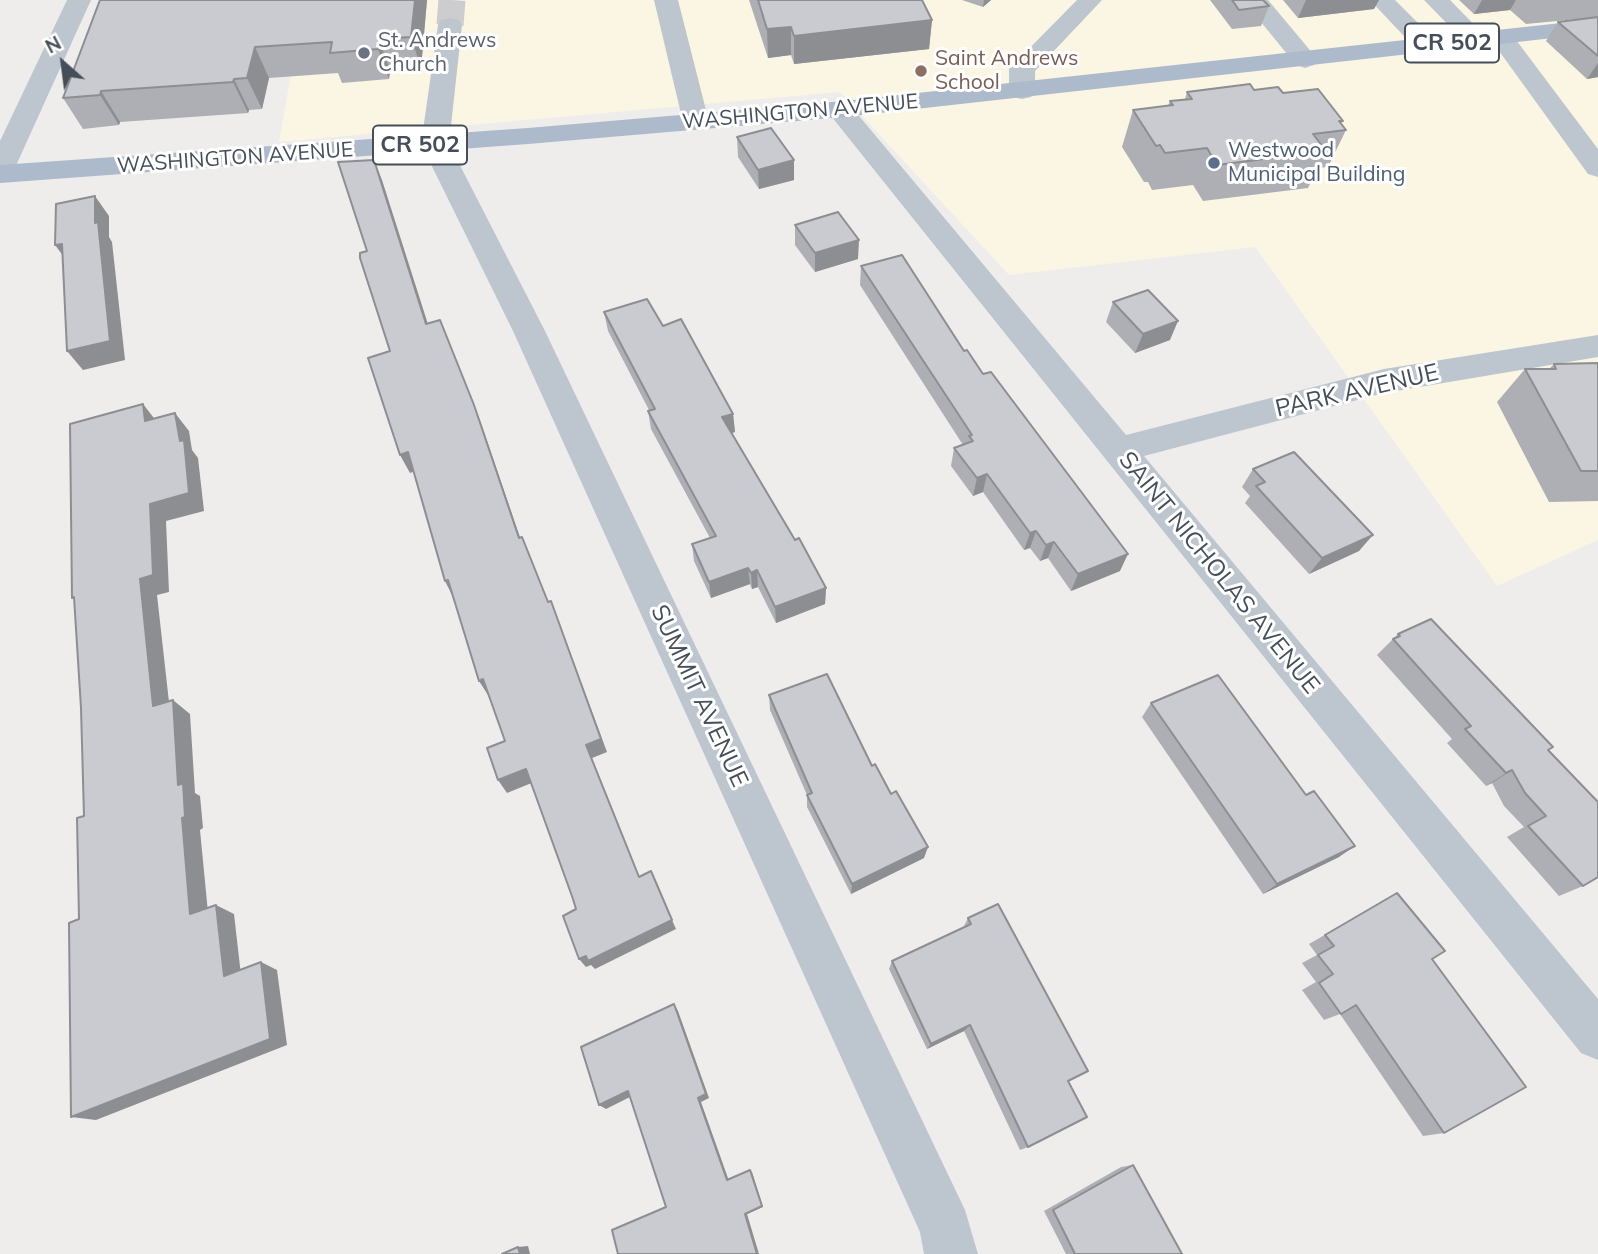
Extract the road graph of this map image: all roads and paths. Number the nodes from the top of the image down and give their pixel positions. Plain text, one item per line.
1 (79, 0) edge
2 (666, 0) edge
3 (1090, 0) edge
4 (1255, 0) edge
5 (1382, 0) edge
6 (1436, 0) edge
7 (450, 25) tunnel mouth
8 (1598, 26) edge
9 (1489, 39) junction
10 (1427, 46) junction
11 (1305, 61) junction
12 (1022, 91) junction
13 (840, 110) junction
14 (696, 122) junction
15 (435, 144) junction
16 (1598, 168) edge
17 (0, 172) edge
18 (1598, 346) edge
19 (1118, 450) junction
20 (1598, 1036) edge
21 (951, 1254) edge

1 - 17 street
2 - 14 street
3 - 12 street
4 - 11 street
5 - 10 street
6 - 9 street
7 - 15 street
8 - 9 main road, WASHINGTON AVENUE / CR 502
9 - 10 main road, WASHINGTON AVENUE / CR 502
9 - 16 street
10 - 11 main road, WASHINGTON AVENUE / CR 502
11 - 12 main road, WASHINGTON AVENUE / CR 502
12 - 13 main road, WASHINGTON AVENUE / CR 502
13 - 14 main road, WASHINGTON AVENUE / CR 502
13 - 19 street, SAINT NICHOLAS AVENUE
14 - 15 main road, WASHINGTON AVENUE / CR 502
15 - 17 main road, WASHINGTON AVENUE / CR 502
15 - 21 street, SUMMIT AVENUE
18 - 19 street, PARK AVENUE
19 - 20 street, SAINT NICHOLAS AVENUE

